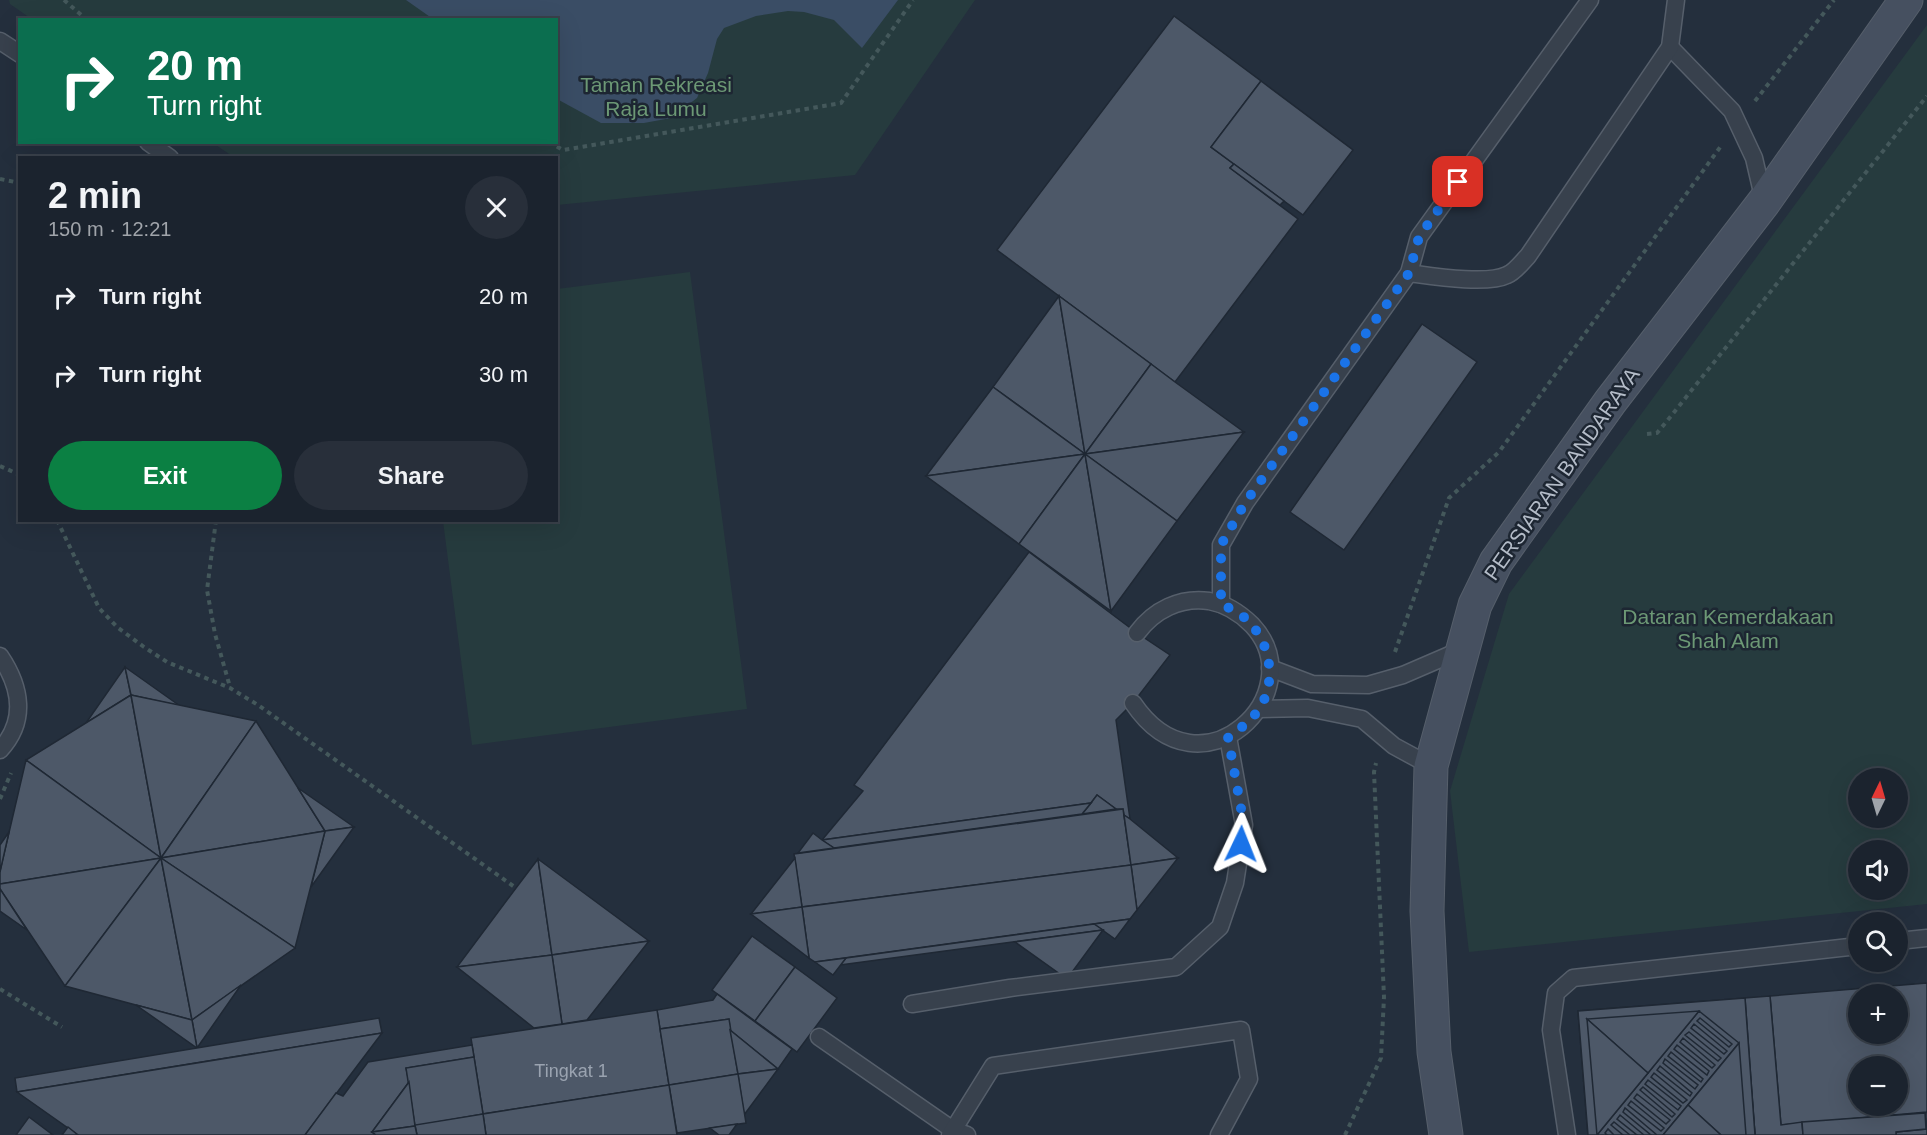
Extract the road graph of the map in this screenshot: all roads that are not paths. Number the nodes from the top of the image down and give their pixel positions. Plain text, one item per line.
1 (1590, 0) edge
2 (1676, 0) edge
3 (1906, 0) edge
4 (0, 40) edge
5 (1670, 47) junction
6 (18, 53) edge
7 (151, 144) edge
8 (167, 156) edge
9 (1764, 202) junction
10 (1409, 273) junction
11 (1221, 604) junction
12 (1137, 633) dead end
13 (1461, 650) junction
14 (0, 656) edge
15 (1270, 668) junction
16 (1133, 703) dead end
17 (1259, 709) junction
18 (1228, 737) junction
19 (0, 750) edge
20 (1431, 766) junction
21 (1927, 938) edge
22 (1908, 940) edge
23 (1848, 947) edge
24 (912, 1004) dead end
25 (819, 1037) dead end
26 (957, 1133) edge
27 (1219, 1135) edge
28 (1446, 1135) edge
29 (1567, 1135) edge

1 - 10 lane
2 - 5 lane
3 - 9 main road, PERSIARAN BANDARAYA
4 - 6 lane
5 - 9 lane
5 - 10 lane
7 - 8 lane
9 - 13 main road, PERSIARAN BANDARAYA
10 - 11 lane
11 - 12 lane
11 - 15 lane
13 - 15 lane
13 - 20 main road, PERSIARAN BANDARAYA
14 - 19 lane
15 - 17 lane
16 - 18 lane
17 - 18 lane
17 - 20 lane
18 - 24 lane
20 - 28 main road, PERSIARAN BANDARAYA
21 - 22 lane
23 - 29 lane
25 - 26 lane
26 - 27 lane

